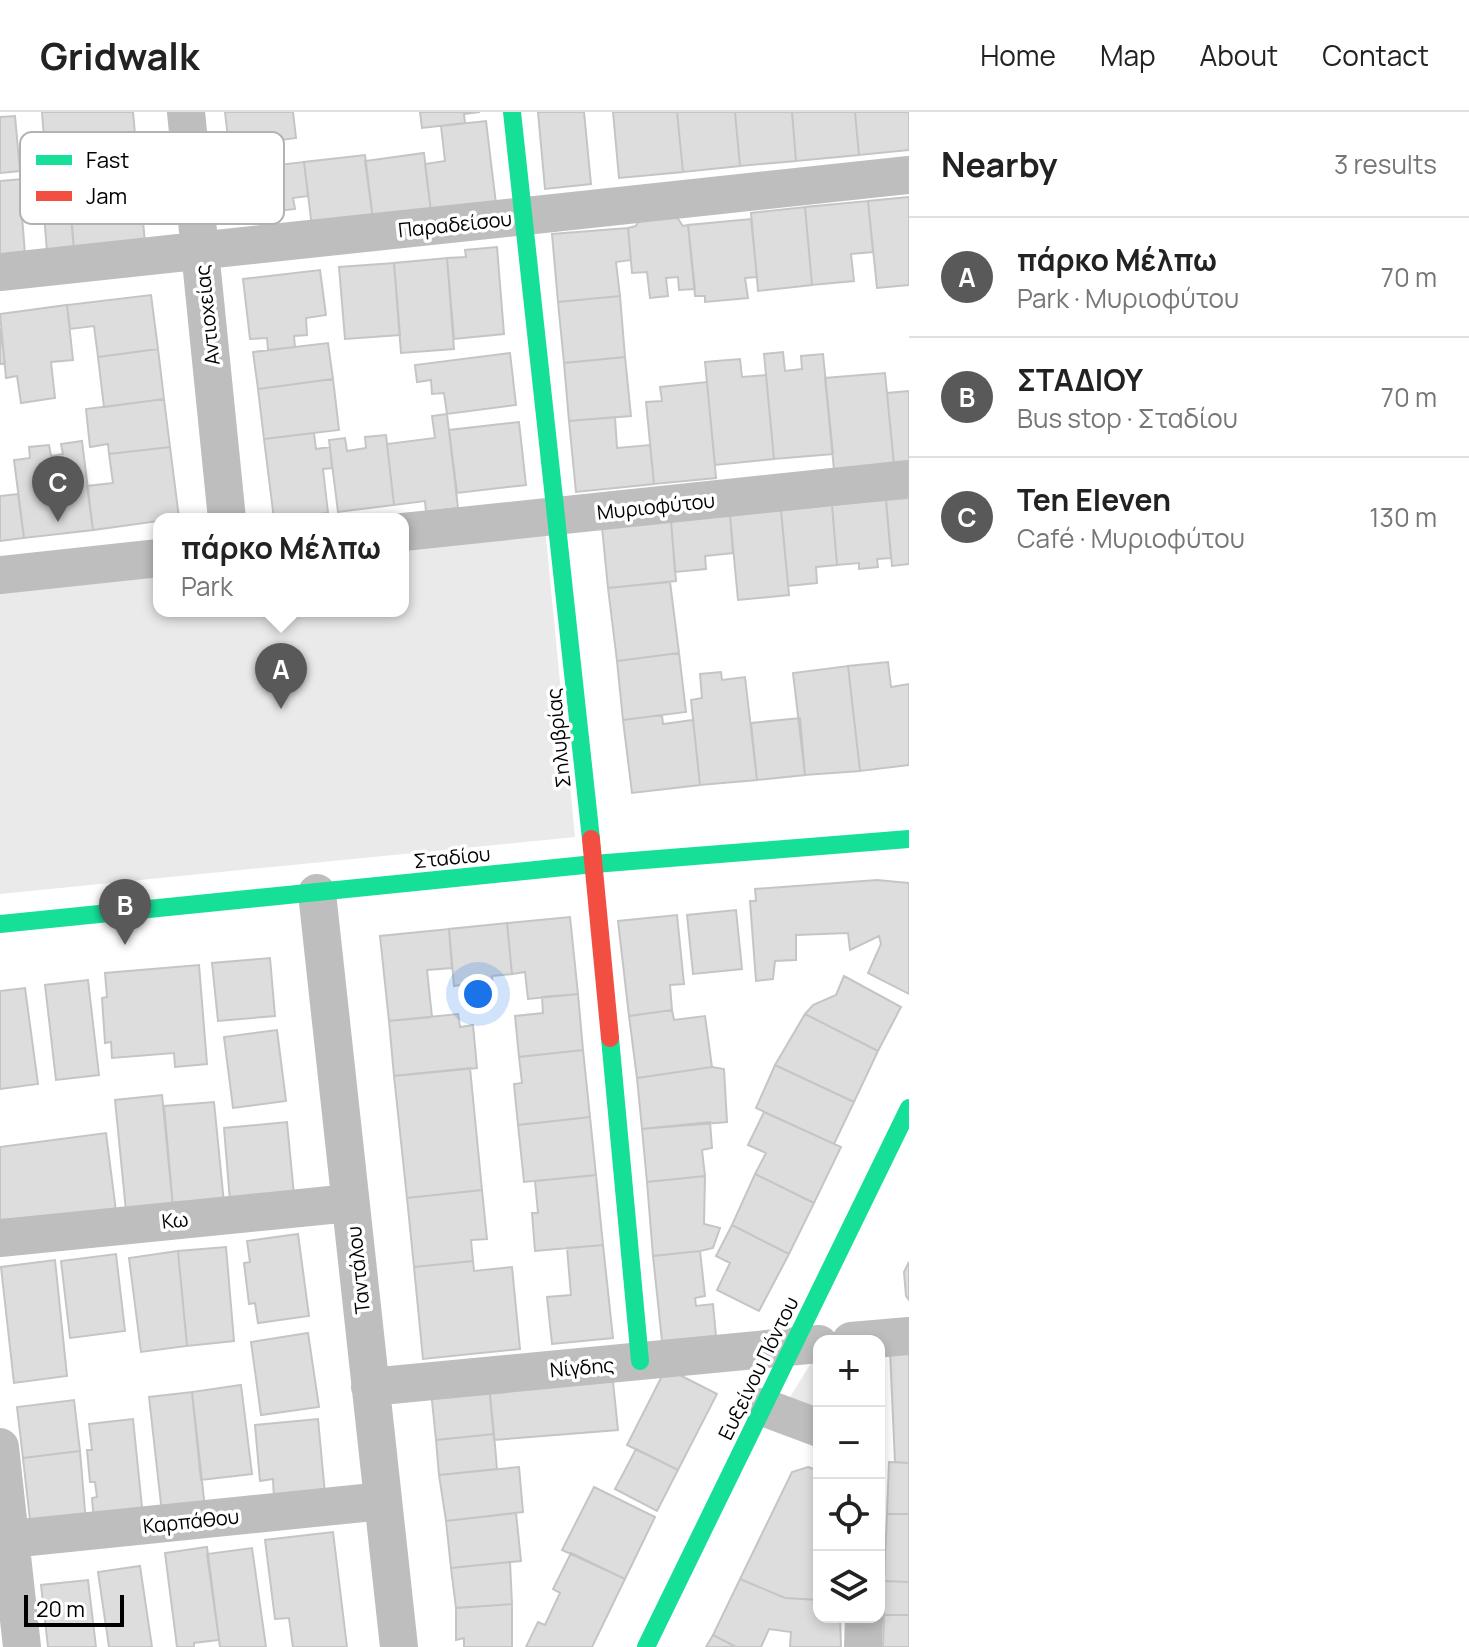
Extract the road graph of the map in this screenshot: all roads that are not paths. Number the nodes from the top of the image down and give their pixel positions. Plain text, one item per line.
1 (186, 112) edge
2 (512, 112) edge
3 (188, 132) edge
4 (909, 175) edge
5 (523, 217) junction
6 (197, 224) edge
7 (200, 251) junction
8 (0, 272) edge
9 (909, 479) edge
10 (226, 513) edge
11 (556, 516) junction
12 (409, 531) edge
13 (153, 559) edge
14 (0, 575) edge
15 (909, 839) edge
16 (594, 864) junction
17 (317, 893) junction
18 (0, 924) edge
19 (909, 1108) edge
20 (350, 1203) junction
21 (0, 1238) edge
22 (909, 1336) edge
23 (885, 1338) edge
24 (807, 1345) edge
25 (640, 1361) junction
26 (370, 1387) junction
27 (763, 1407) junction
28 (813, 1426) edge
29 (0, 1447) edge
30 (383, 1501) junction
31 (4, 1540) edge
32 (864, 1623) edge
33 (22, 1647) edge
34 (399, 1647) edge
35 (646, 1647) edge
36 (863, 1647) edge

1 - 3 street, Αντιοχείας
2 - 5 street, Σηλυβρίας
4 - 5 street, Παραδείσου
5 - 7 street, Παραδείσου
5 - 11 street, Σηλυβρίας
6 - 7 street, Αντιοχείας
7 - 8 street, Παραδείσου
7 - 10 street, Αντιοχείας
9 - 11 street, Μυριοφύτου
11 - 12 street, Μυριοφύτου
11 - 16 street, Σηλυβρίας
13 - 14 street
15 - 16 street, Σταδίου
16 - 17 street, Σταδίου
16 - 25 street, Σηλυβρίας
17 - 18 street, Σταδίου
17 - 20 street, Ταντάλου
19 - 24 street, Ευξείνου Πόντου
20 - 21 street, Κω
20 - 26 street, Ταντάλου
22 - 23 street
24 - 25 street, Νίγδης
24 - 27 street, Ευξείνου Πόντου
25 - 26 street, Νίγδης
26 - 30 street, Ταντάλου
27 - 28 street
27 - 35 street, Ευξείνου Πόντου
29 - 31 street
30 - 31 street, Καρπάθου
30 - 34 street, Ταντάλου
31 - 33 street
32 - 36 street

